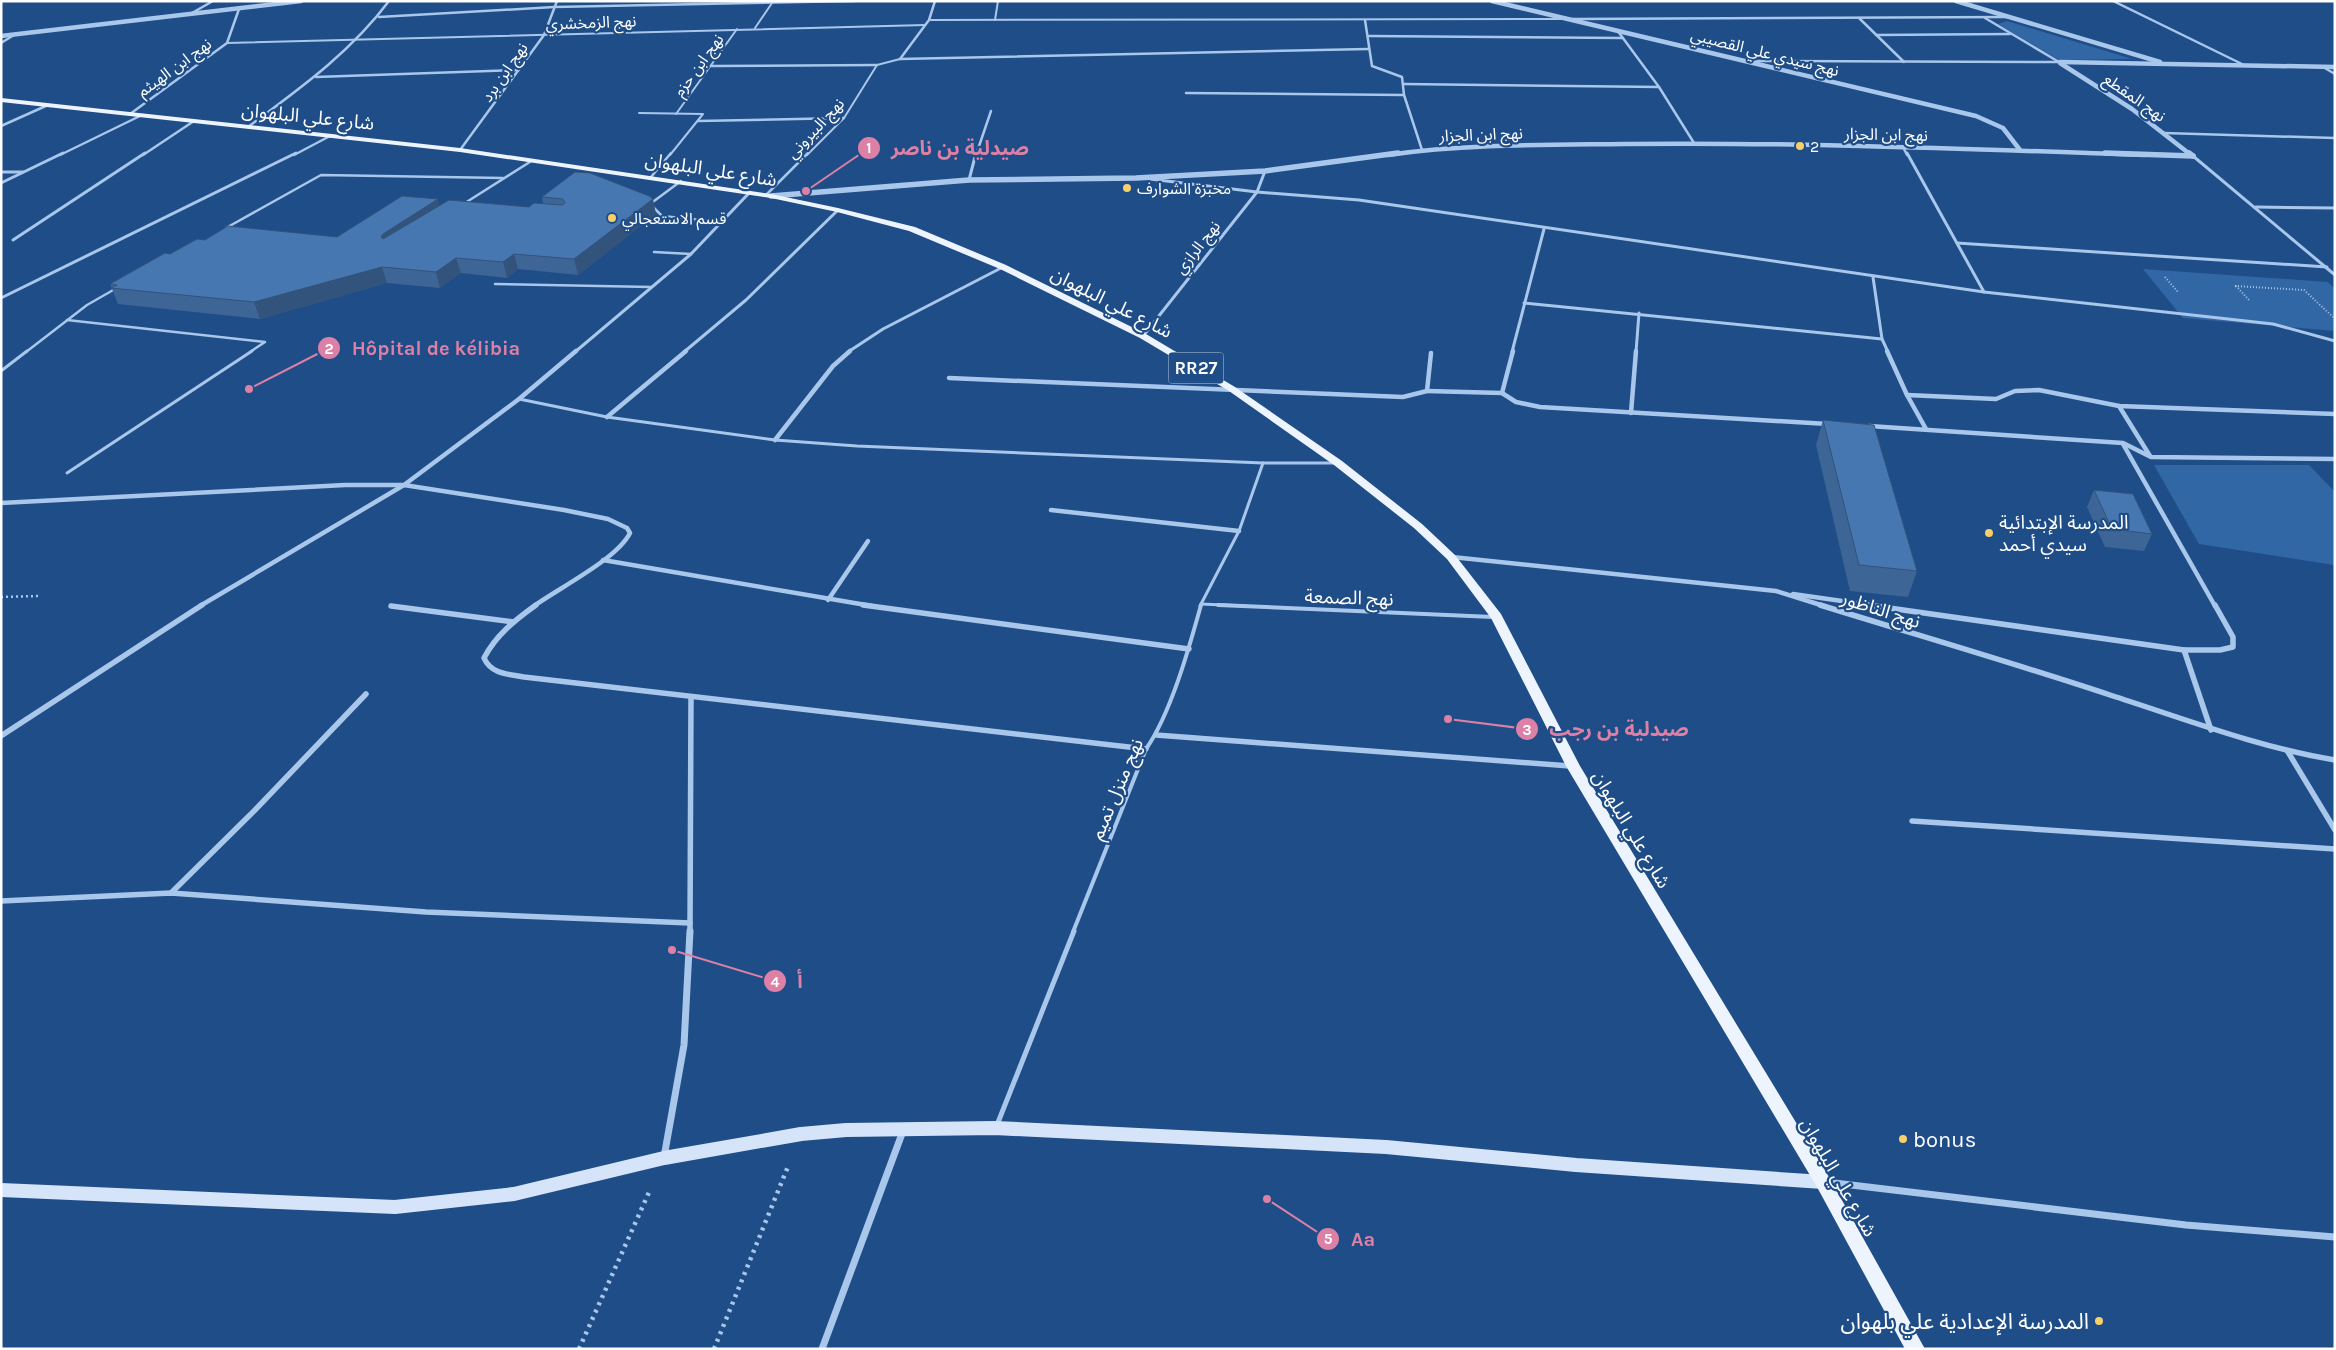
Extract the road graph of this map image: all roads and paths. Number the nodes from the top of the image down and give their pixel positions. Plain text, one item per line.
1 (213, 1) edge
2 (301, 1) edge
3 (389, 1) edge
4 (557, 1) edge
5 (854, 1) edge
6 (935, 1) edge
7 (998, 1) edge
8 (1492, 1) edge
9 (1956, 1) edge
10 (2113, 1) edge
11 (754, 3) edge
12 (772, 3) junction
13 (554, 7) junction
14 (239, 9) junction
15 (190, 15) junction
16 (2011, 16) junction
17 (379, 17) junction
18 (1859, 18) junction
19 (1984, 18) junction
20 (1570, 19) junction
21 (929, 20) junction
22 (995, 20) junction
23 (1365, 20) junction
24 (926, 26) junction
25 (754, 28) junction
26 (737, 29) junction
27 (1617, 30) junction
28 (2010, 34) junction
29 (14, 35) junction
30 (544, 35) junction
31 (1876, 35) junction
32 (1, 36) edge
33 (1369, 36) junction
34 (1623, 38) junction
35 (356, 41) junction
36 (1, 43) edge
37 (227, 43) junction
38 (1368, 50) junction
39 (900, 59) junction
40 (1749, 61) junction
41 (1904, 62) junction
42 (2060, 62) junction
43 (877, 65) junction
44 (2172, 65) junction
45 (711, 66) junction
46 (2246, 66) junction
47 (2335, 66) edge
48 (2323, 67) junction
49 (519, 70) junction
50 (2335, 74) edge
51 (316, 77) junction
52 (1404, 84) junction
53 (1660, 87) junction
54 (1186, 93) dead end
55 (1404, 95) junction
56 (1, 100) edge
57 (48, 105) junction
58 (991, 112) dead end
59 (639, 113) dead end
60 (136, 114) junction
61 (676, 114) junction
62 (844, 118) junction
63 (698, 120) junction
64 (194, 122) junction
65 (1, 126) edge
66 (248, 127) junction
67 (2164, 133) junction
68 (330, 136) junction
69 (2335, 138) edge
70 (1694, 143) junction
71 (1903, 147) junction
72 (460, 150) junction
73 (1422, 150) junction
74 (2020, 150) junction
75 (2193, 156) junction
76 (533, 160) junction
77 (1266, 171) junction
78 (1, 172) edge
79 (26, 172) junction
80 (651, 177) junction
81 (503, 178) junction
82 (1136, 178) junction
83 (969, 180) junction
84 (680, 182) junction
85 (1, 183) edge
86 (750, 192) junction
87 (1257, 192) junction
88 (768, 195) junction
89 (2255, 207) junction
90 (458, 208) edge
91 (2335, 208) edge
92 (838, 210) junction
93 (721, 222) junction
94 (226, 228) edge
95 (1544, 228) junction
96 (13, 240) dead end
97 (1957, 243) junction
98 (654, 252) dead end
99 (690, 254) junction
100 (2221, 260) junction
101 (1003, 267) junction
102 (2327, 267) junction
103 (2335, 275) edge
104 (1873, 277) junction
105 (495, 284) dead end
106 (122, 286) edge
107 (2235, 286) junction
108 (651, 287) junction
109 (1984, 292) junction
110 (1, 298) edge
111 (1524, 303) junction
112 (1639, 313) junction
113 (2335, 319) edge
114 (67, 320) junction
115 (2273, 324) junction
116 (1143, 336) junction
117 (1882, 339) junction
118 (2335, 341) edge
119 (1431, 353) dead end
120 (1, 371) edge
121 (949, 378) dead end
122 (1232, 389) junction
123 (1427, 391) junction
124 (1502, 394) junction
125 (1907, 395) junction
126 (519, 399) junction
127 (2119, 406) junction
128 (1631, 413) junction
129 (2335, 414) edge
130 (606, 417) junction
131 (1837, 424) edge
132 (1867, 426) edge
133 (1926, 429) junction
134 (775, 440) junction
135 (2123, 443) junction
136 (2151, 457) junction
137 (2335, 459) edge
138 (1263, 463) junction
139 (1338, 463) junction
140 (67, 473) dead end
141 (404, 486) junction
142 (1, 504) edge
143 (1051, 510) dead end
144 (1239, 531) junction
145 (868, 541) dead end
146 (1452, 557) junction
147 (604, 560) junction
148 (1776, 591) junction
149 (39, 596) dead end
150 (1, 597) edge
151 (828, 600) junction
152 (1201, 604) junction
153 (391, 606) dead end
154 (1496, 617) junction
155 (514, 622) junction
156 (1189, 649) junction
157 (2184, 650) junction
158 (366, 694) dead end
159 (691, 697) junction
160 (2212, 730) junction
161 (1156, 735) junction
162 (1, 736) edge
163 (1146, 749) junction
164 (2288, 752) junction
165 (2335, 760) edge
166 (1573, 766) junction
167 (1912, 821) dead end
168 (2335, 830) edge
169 (2335, 849) edge
170 (171, 893) junction
171 (1, 900) edge
172 (690, 923) junction
173 (996, 1128) junction
174 (904, 1129) junction
175 (801, 1134) junction
176 (664, 1158) junction
177 (1824, 1182) junction
178 (2, 1191) edge
179 (2335, 1237) edge
180 (579, 1349) edge
181 (714, 1349) edge
182 (822, 1349) edge
183 (1915, 1349) edge

1 - 15 street
2 - 14 street
3 - 17 street
4 - 13 street, نهج ابن برد
5 - 12 street
6 - 21 street
7 - 22 lane
8 - 20 street, نهج سيدي علي القصيبي
9 - 16 street
10 - 46 street
11 - 12 street
11 - 13 street
12 - 25 lane
13 - 17 street
13 - 30 street, نهج ابن برد
14 - 15 street
14 - 37 street, نهج ابن الهيثم
15 - 29 street
16 - 19 street
16 - 44 street
17 - 35 street
18 - 19 street
18 - 20 street
18 - 31 street
19 - 28 street
20 - 23 lane
20 - 27 street, نهج سيدي علي القصيبي
21 - 22 lane
21 - 24 street
22 - 23 lane
23 - 33 street
24 - 25 lane, نهج الزمخشري
24 - 39 street
25 - 26 lane, نهج الزمخشري
26 - 30 lane, نهج الزمخشري
26 - 45 lane, نهج ابن حزم
27 - 34 street
27 - 40 street, نهج سيدي علي القصيبي
28 - 31 street
28 - 42 street
29 - 32 street
29 - 36 street
30 - 35 lane, نهج الزمخشري
30 - 49 street, نهج ابن برد
31 - 41 street
33 - 34 street
33 - 38 street
34 - 53 street
35 - 37 lane, نهج الزمخشري
35 - 51 street
37 - 60 street, نهج ابن الهيثم
38 - 39 street
38 - 52 street
39 - 43 lane
40 - 41 street
40 - 74 street, نهج سيدي علي القصيبي
41 - 42 street
42 - 44 street
42 - 67 street, نهج المقطع
43 - 45 street
43 - 62 lane, نهج البيروني
44 - 46 street
45 - 61 lane, نهج ابن حزم
46 - 48 street
47 - 48 street
48 - 50 street
49 - 51 street
49 - 72 street, نهج ابن برد
51 - 66 street
52 - 53 street
52 - 55 street
53 - 70 street
54 - 55 street
55 - 73 street
56 - 57 main road, شارع علي البلهوان / RR27
57 - 60 main road, شارع علي البلهوان / RR27
57 - 65 street
58 - 83 street
59 - 61 lane, نهج ابن حزم
60 - 64 main road, شارع علي البلهوان / RR27
60 - 79 street, نهج ابن الهيثم
61 - 63 lane, نهج ابن حزم
62 - 63 street
62 - 88 lane, نهج البيروني
63 - 80 lane, نهج ابن حزم
64 - 66 main road, شارع علي البلهوان / RR27
64 - 96 street
66 - 68 main road, شارع علي البلهوان / RR27
67 - 69 street
67 - 75 street, نهج المقطع
68 - 72 main road, شارع علي البلهوان / RR27
68 - 110 street
70 - 71 street, نهج ابن الجزار
70 - 73 street, نهج ابن الجزار
71 - 74 street, نهج ابن الجزار
71 - 97 street
72 - 76 main road, شارع علي البلهوان / RR27
73 - 77 street, نهج ابن الجزار
74 - 75 street, نهج ابن الجزار
75 - 89 street
76 - 80 main road, شارع علي البلهوان / RR27
76 - 81 lane
77 - 82 street, نهج ابن الجزار
77 - 87 street, نهج الرازي
78 - 79 street
79 - 85 street, نهج ابن الهيثم
80 - 84 main road, شارع علي البلهوان / RR27
81 - 90 lane
81 - 94 lane
82 - 83 street, نهج ابن الجزار
82 - 87 street
83 - 88 street, نهج ابن الجزار
84 - 86 main road, شارع علي البلهوان / RR27
84 - 93 lane
86 - 88 main road, شارع علي البلهوان / RR27
86 - 93 street
87 - 95 street
87 - 116 street, نهج الرازي
88 - 92 main road, شارع علي البلهوان / RR27
89 - 91 street
89 - 102 street
92 - 101 main road, شارع علي البلهوان / RR27
92 - 130 street
93 - 99 street
95 - 104 street
95 - 111 street
97 - 100 street
97 - 109 street
98 - 99 lane
99 - 108 street
100 - 102 street
100 - 107 path
101 - 116 main road, شارع علي البلهوان / RR27
101 - 134 street
102 - 103 street
104 - 109 street
104 - 117 street
105 - 108 lane
106 - 114 lane
107 - 113 path
107 - 115 path
108 - 126 street
109 - 115 street
111 - 112 street
111 - 124 street
112 - 117 street
112 - 128 street
114 - 120 lane
114 - 140 lane
115 - 118 street
116 - 122 main road, شارع علي البلهوان / RR27
117 - 125 street
119 - 123 street
121 - 122 street
122 - 123 street
122 - 139 main road, شارع علي البلهوان / RR27
123 - 124 street
124 - 128 street
125 - 127 street
125 - 133 street
126 - 130 lane
126 - 141 street
127 - 129 street
127 - 136 street
128 - 131 street
130 - 134 lane
132 - 133 street
133 - 135 street
134 - 138 lane
135 - 136 street
135 - 157 street
136 - 137 street
138 - 139 lane
138 - 144 lane, نهج منزل تميم
139 - 146 main road, شارع علي البلهوان / RR27
141 - 142 street
141 - 147 street
141 - 162 street
143 - 144 street
144 - 152 lane, نهج منزل تميم
145 - 151 street
146 - 148 street, نهج الناظور
146 - 154 main road, شارع علي البلهوان / RR27
147 - 151 street
147 - 155 street
148 - 157 street
148 - 160 street, نهج الناظور
149 - 150 path
151 - 156 street
152 - 154 lane, نهج الصمعة
152 - 156 lane, نهج منزل تميم
153 - 155 street
154 - 166 main road, شارع علي البلهوان / RR27
155 - 159 street
156 - 161 lane, نهج منزل تميم
157 - 160 street
158 - 170 street
159 - 163 street
159 - 172 street
160 - 164 street, نهج الناظور
161 - 163 lane, نهج منزل تميم
161 - 166 street
163 - 173 lane, نهج منزل تميم
164 - 165 street, نهج الناظور
164 - 168 street
166 - 177 main road, شارع علي البلهوان / RR27
167 - 169 street
170 - 171 street
170 - 172 street
172 - 176 street
173 - 174 main road
173 - 177 main road
174 - 175 main road
174 - 182 street
175 - 176 main road
175 - 181 path
176 - 178 main road
176 - 180 path
177 - 179 street
177 - 183 main road, شارع علي البلهوان / RR27

